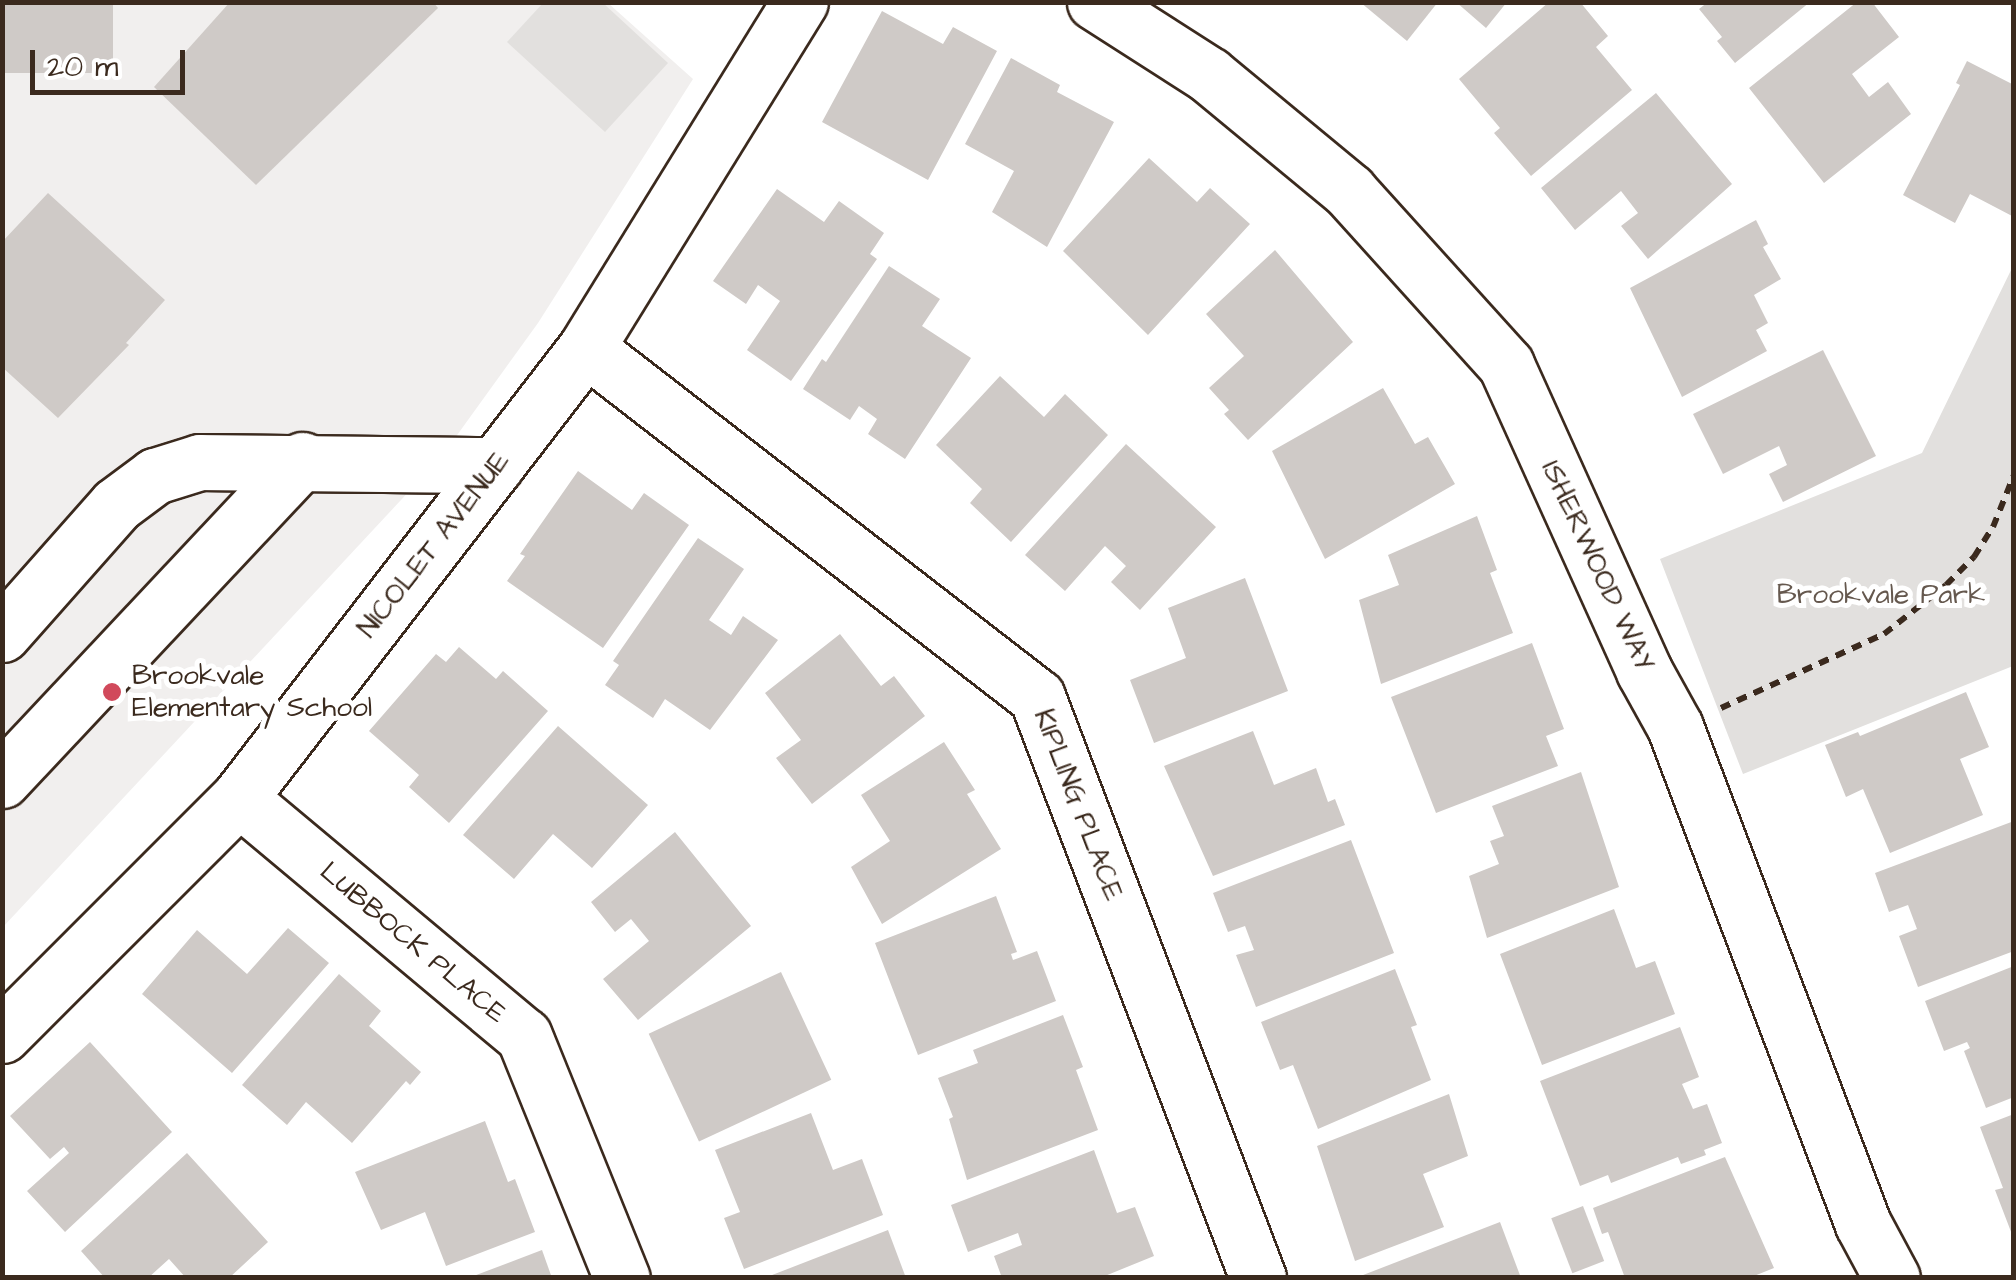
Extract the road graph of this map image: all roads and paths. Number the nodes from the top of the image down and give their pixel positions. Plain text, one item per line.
1 (800, 2) edge
2 (1095, 2) edge
3 (586, 348) junction
4 (302, 460) junction
5 (496, 465) junction
6 (2014, 475) edge
7 (2, 634) edge
8 (1675, 727) junction
9 (2, 780) edge
10 (239, 798) junction
11 (2, 1035) edge
12 (622, 1278) edge
13 (1258, 1278) edge
14 (1892, 1278) edge

1 - 3 street, NICOLET AVENUE
2 - 8 street, ISHERWOOD WAY
3 - 5 street, NICOLET AVENUE
3 - 13 street, KIPLING PLACE
4 - 5 street
4 - 7 street
4 - 9 street
5 - 10 street, NICOLET AVENUE
6 - 8 path
8 - 14 street, ISHERWOOD WAY
10 - 11 street, NICOLET AVENUE
10 - 12 street, LUBBOCK PLACE

